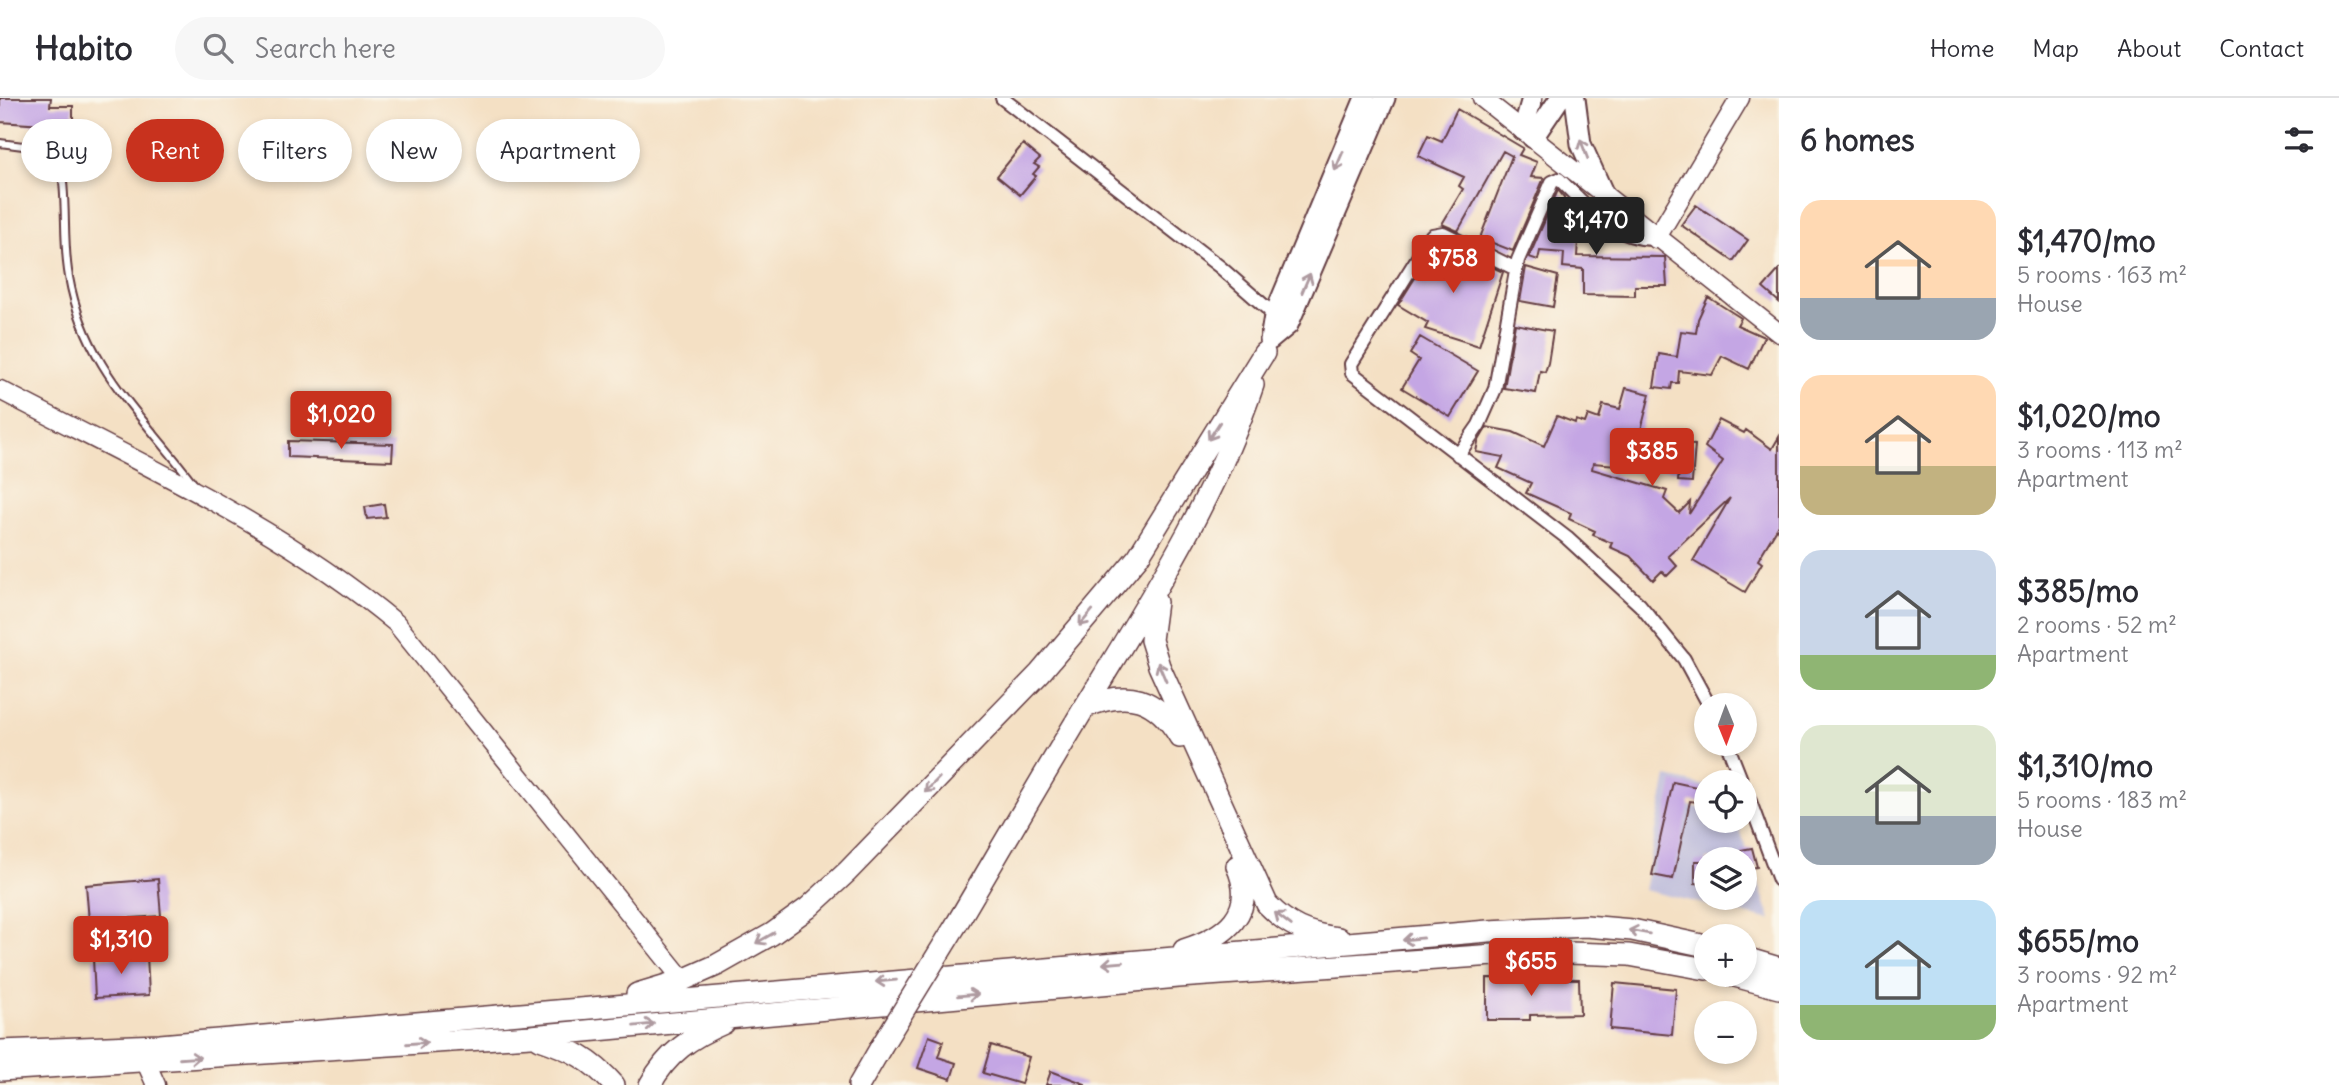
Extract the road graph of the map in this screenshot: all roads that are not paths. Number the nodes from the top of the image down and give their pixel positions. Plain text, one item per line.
1 (1002, 98) edge
2 (1365, 98) edge
3 (1385, 98) edge
4 (1482, 98) edge
5 (1532, 98) edge
6 (1560, 98) edge
7 (1575, 98) edge
8 (1741, 98) edge
9 (1528, 134) junction
10 (0, 143) edge
11 (1605, 197) junction
12 (1656, 239) junction
13 (1516, 269) junction
14 (1281, 321) junction
15 (1779, 333) edge
16 (1267, 346) junction
17 (0, 390) edge
18 (1458, 455) junction
19 (206, 499) junction
20 (1160, 585) junction
21 (1702, 693) edge
22 (1085, 707) junction
23 (1757, 820) edge
24 (1779, 880) edge
25 (1371, 943) junction
26 (1694, 943) edge
27 (1155, 960) junction
28 (1757, 962) edge
29 (1694, 967) edge
30 (1779, 968) edge
31 (682, 980) junction
32 (1757, 982) edge
33 (1779, 988) edge
34 (577, 1007) junction
35 (740, 1016) junction
36 (531, 1036) junction
37 (0, 1051) edge
38 (142, 1054) junction
39 (0, 1070) edge
40 (156, 1085) edge
41 (614, 1085) edge
42 (650, 1085) edge
43 (859, 1085) edge

1 - 14 street
2 -> 14 main road
14 -> 3 main road
4 - 9 street
5 - 9 main road
6 - 9 main road
11 -> 7 main road
8 - 12 street
9 - 11 street
10 - 19 lane
11 - 12 street
12 - 13 street
12 - 15 street
13 - 18 street
13 - 18 street
14 - 16 main road
16 - 20 highway
16 -> 31 highway
17 - 19 street
18 - 21 street
19 - 31 street
20 - 22 highway
25 -> 20 highway
22 - 27 highway
22 - 43 highway, bridge
23 - 24 street
26 -> 25 highway
25 - 27 highway
27 -> 34 highway
28 - 30 highway
35 -> 29 highway
31 - 34 highway
32 - 33 highway
34 - 38 highway
36 -> 35 highway
35 - 42 highway
38 -> 36 highway
36 - 41 highway
37 - 38 highway
38 - 39 highway
38 - 40 street

